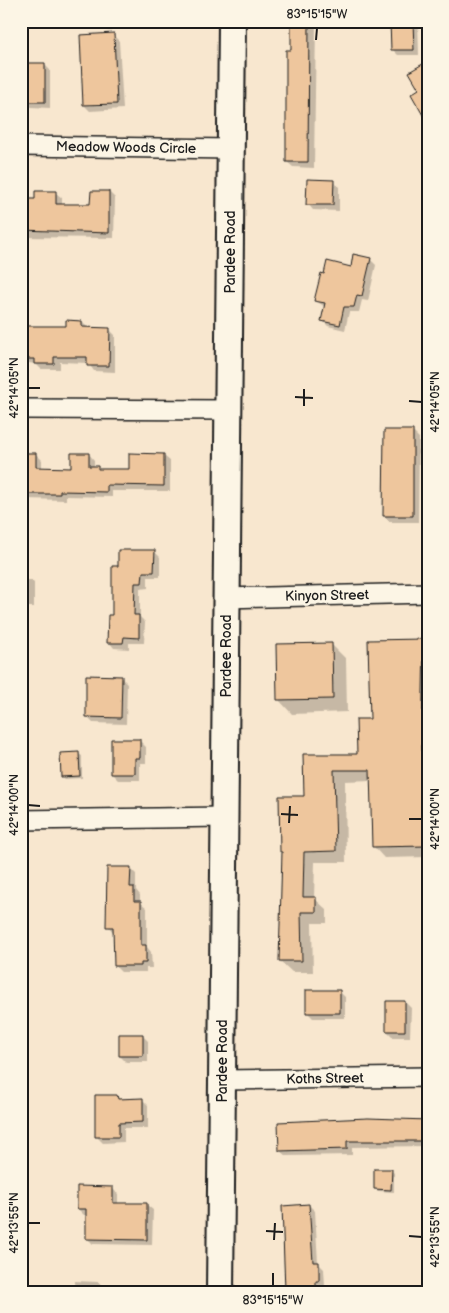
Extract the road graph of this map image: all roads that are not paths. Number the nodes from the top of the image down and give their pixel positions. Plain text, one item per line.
1 (232, 21) edge
2 (21, 146) edge
3 (231, 149) junction
4 (21, 409) edge
5 (229, 410) junction
6 (428, 593) edge
7 (226, 598) junction
8 (224, 817) junction
9 (21, 820) edge
10 (428, 1077) edge
11 (222, 1080) junction
12 (220, 1292) edge

1 - 3 main road, Pardee Road
2 - 3 street, Meadow Woods Circle
3 - 5 main road, Pardee Road
4 - 5 street
5 - 7 main road, Pardee Road
6 - 7 street, Kinyon Street
7 - 8 main road, Pardee Road
8 - 9 street
8 - 11 main road, Pardee Road
10 - 11 street, Koths Street
11 - 12 main road, Pardee Road

